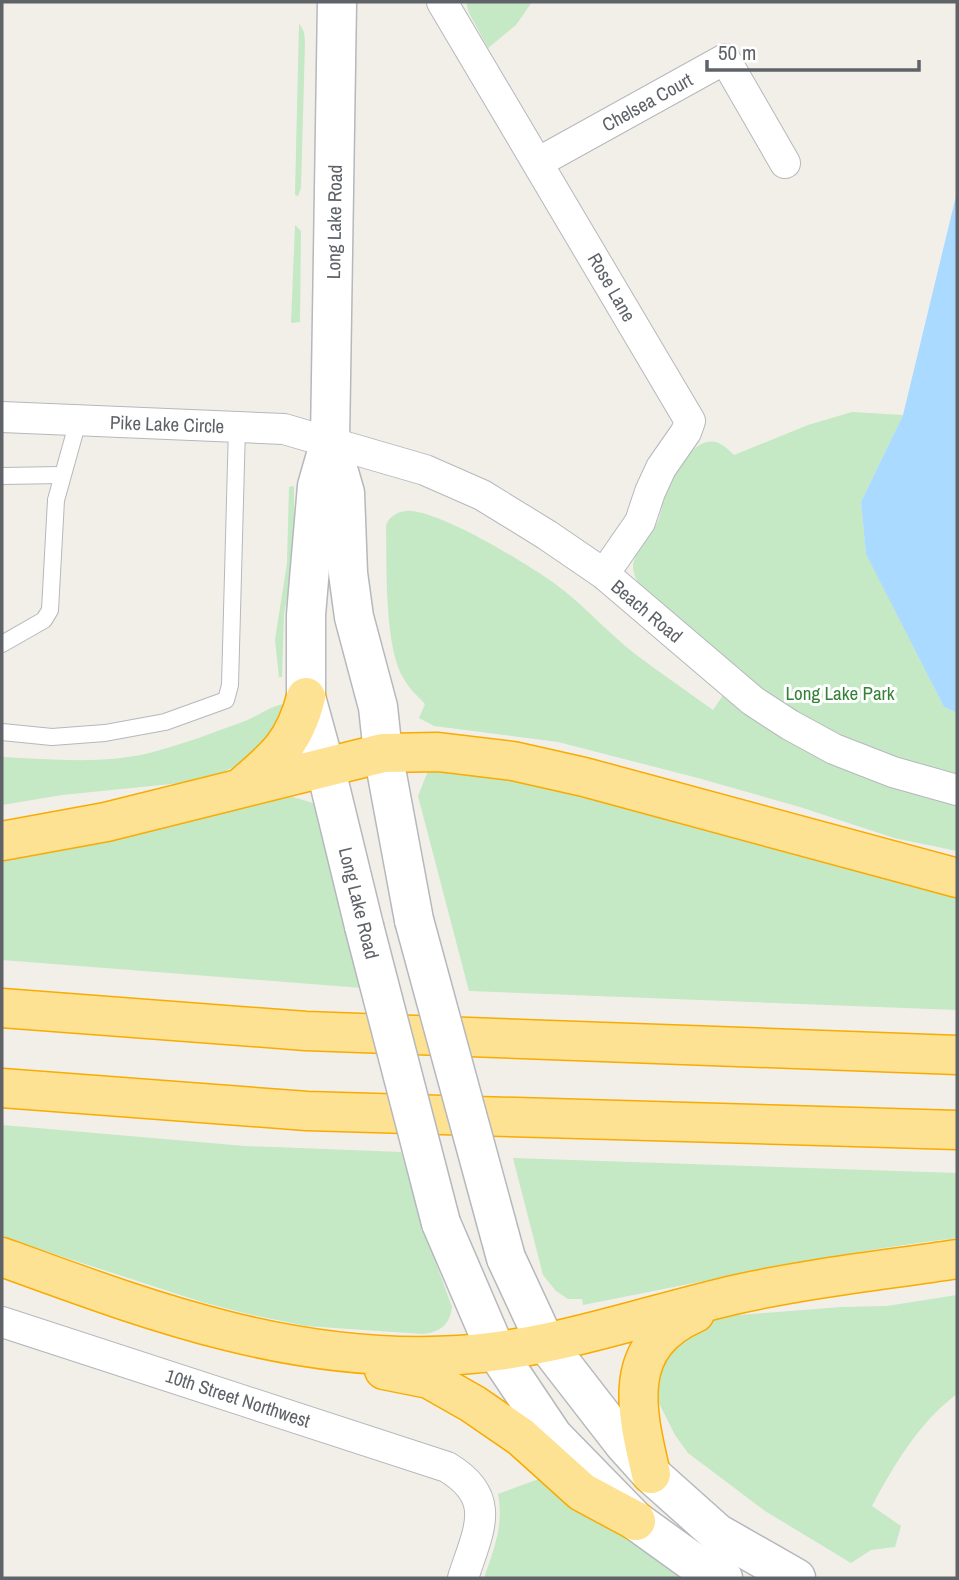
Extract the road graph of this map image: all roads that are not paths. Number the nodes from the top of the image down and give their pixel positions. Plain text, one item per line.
1 (337, 2) edge
2 (442, 2) edge
3 (539, 162) junction
4 (785, 163) dead end
5 (2, 417) edge
6 (78, 421) junction
7 (237, 427) junction
8 (331, 441) junction
9 (62, 475) junction
10 (2, 476) edge
11 (604, 573) junction
12 (2, 644) edge
13 (306, 698) junction
14 (2, 732) edge
15 (383, 753) junction
16 (325, 766) junction
17 (242, 786) junction
18 (957, 790) edge
19 (2, 841) edge
20 (957, 878) edge
21 (2, 1008) edge
22 (957, 1055) edge
23 (2, 1087) edge
24 (957, 1130) edge
25 (2, 1257) edge
26 (957, 1259) edge
27 (739, 1294) junction
28 (2, 1322) edge
29 (545, 1342) junction
30 (318, 1349) junction
31 (496, 1351) junction
32 (651, 1474) junction
33 (636, 1521) junction
34 (463, 1578) edge
35 (723, 1578) edge
36 (796, 1578) edge

1 - 8 street, Long Lake Road
2 - 3 street, Rose Lane
3 - 4 street, Chelsea Court
3 - 11 street, Rose Lane
5 - 6 street, Pike Lake Circle
6 - 7 street, Pike Lake Circle
6 - 9 lane
7 - 8 street, Pike Lake Circle
7 - 14 lane
8 - 11 street, Beach Road
8 - 13 street, Long Lake Road
8 - 15 street, Long Lake Road
9 - 10 lane
9 - 12 lane
11 - 18 street, Beach Road
13 - 16 street, Long Lake Road
13 - 17 highway
15 - 16 highway
15 - 20 highway
15 - 29 street, Long Lake Road, bridge
16 - 17 highway
16 - 31 street, Long Lake Road, bridge
17 - 19 highway
21 - 22 highway
23 - 24 highway
25 - 30 highway
26 - 27 highway
27 - 29 highway
27 - 32 highway
28 - 34 street, 10th Street Northwest
29 - 31 highway
29 - 32 street
30 - 31 highway
30 - 33 highway
31 - 33 street
32 - 36 street
33 - 35 street

